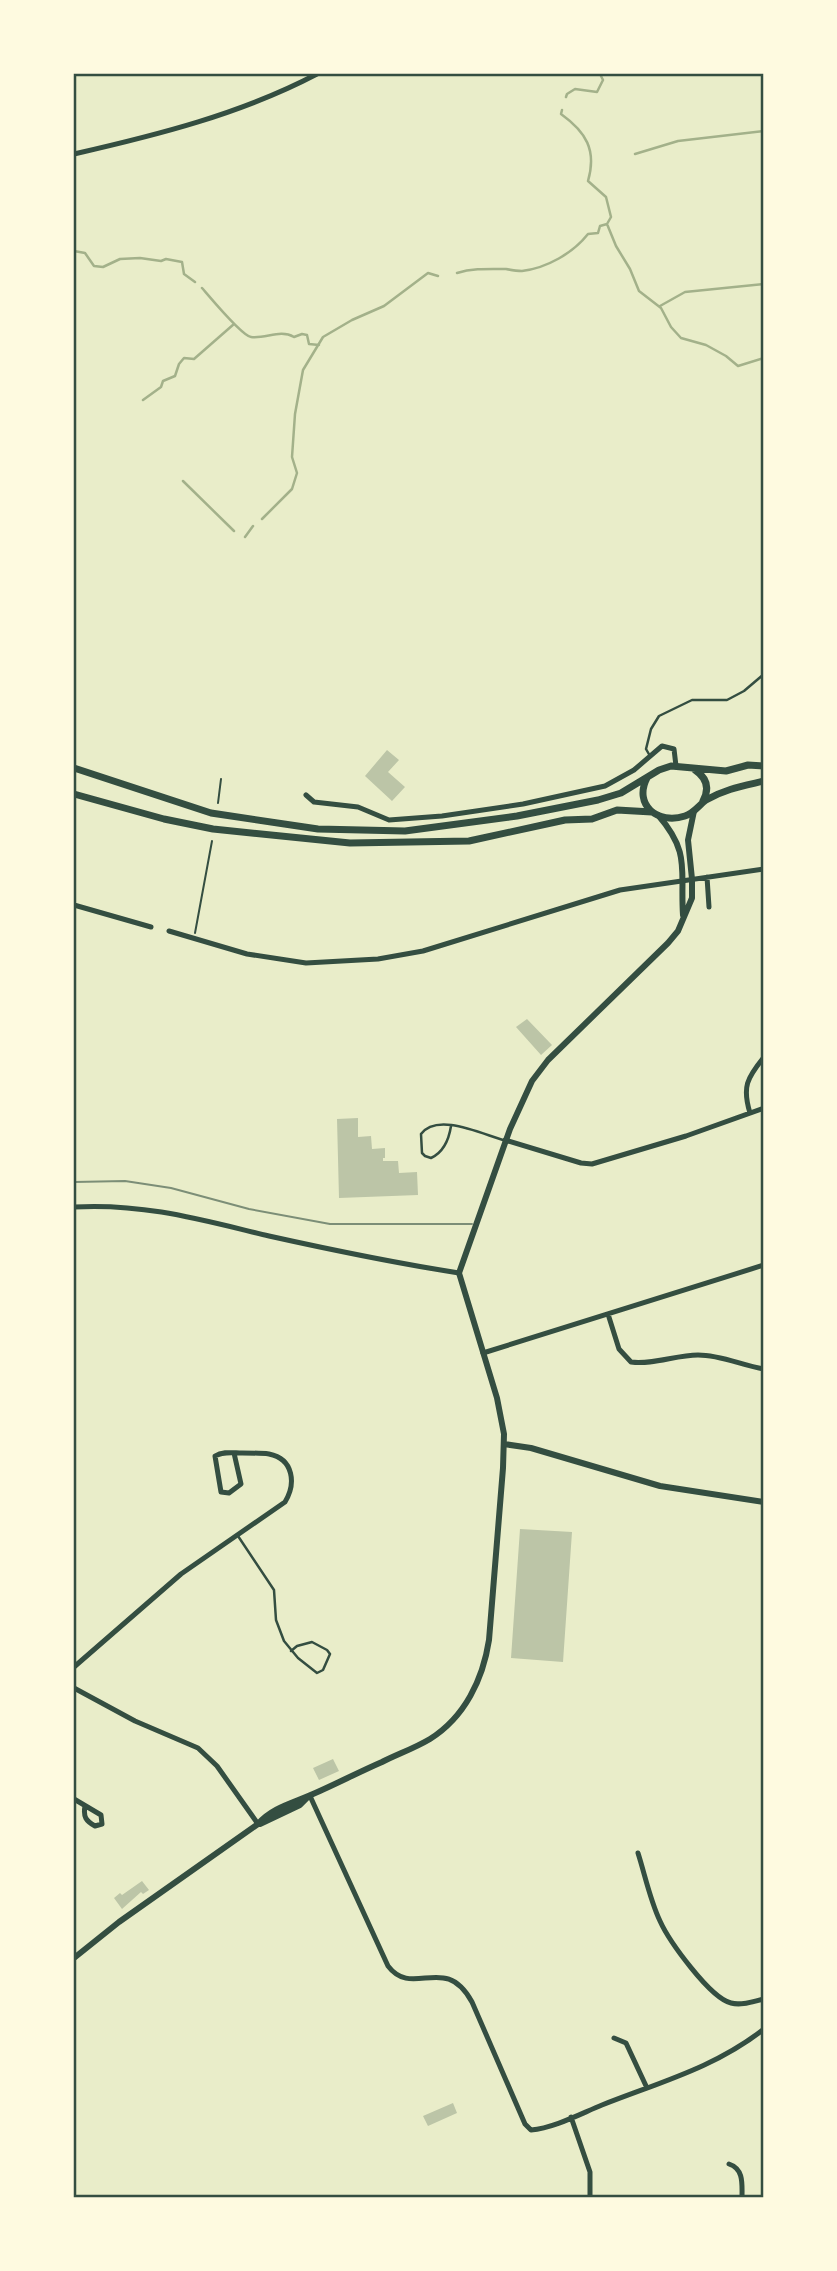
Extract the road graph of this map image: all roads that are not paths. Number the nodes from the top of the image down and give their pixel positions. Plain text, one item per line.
1 (317, 74) edge
2 (74, 154) edge
3 (764, 674) edge
4 (650, 756) junction
5 (676, 766) junction
6 (764, 766) edge
7 (74, 768) edge
8 (694, 769) junction
9 (648, 778) junction
10 (764, 781) edge
11 (74, 794) edge
12 (306, 795) dead end
13 (703, 802) junction
14 (694, 811) junction
15 (655, 813) junction
16 (764, 869) edge
17 (707, 877) junction
18 (692, 879) junction
19 (684, 880) junction
20 (74, 905) edge
21 (709, 907) dead end
22 (684, 917) junction
23 (151, 927) dead end
24 (169, 931) dead end
25 (764, 1057) edge
26 (764, 1108) edge
27 (750, 1114) junction
28 (451, 1126) junction
29 (505, 1140) junction
30 (74, 1207) edge
31 (764, 1265) edge
32 (459, 1273) junction
33 (608, 1314) junction
34 (483, 1353) junction
35 (764, 1369) edge
36 (504, 1444) junction
37 (234, 1453) junction
38 (764, 1502) edge
39 (237, 1535) junction
40 (291, 1651) junction
41 (74, 1667) edge
42 (74, 1688) edge
43 (310, 1796) junction
44 (74, 1799) edge
45 (85, 1806) dead end
46 (258, 1824) junction
47 (638, 1853) dead end
48 (74, 1958) edge
49 (764, 1999) edge
50 (764, 2029) edge
51 (614, 2038) dead end
52 (647, 2088) junction
53 (571, 2117) junction
54 (729, 2164) dead end
55 (590, 2197) edge
56 (742, 2197) edge

1 - 2 street
3 - 4 lane
4 - 5 street
4 - 12 street
5 - 8 main road
5 - 9 main road
6 - 8 main road
7 - 9 main road
8 - 13 main road
9 - 15 main road
10 - 13 main road
11 - 15 main road
13 - 14 main road
14 - 15 main road
14 - 18 street
15 - 19 street
16 - 17 street
17 - 18 street
17 - 21 street
18 - 19 street
18 - 22 street
19 - 22 street
19 - 24 street
20 - 23 street
22 - 29 street
25 - 27 street
26 - 27 street
27 - 29 street
28 - 28 lane
28 - 29 lane
29 - 32 street
30 - 32 street
31 - 33 street
32 - 34 street
33 - 34 street
33 - 35 street
34 - 36 street
36 - 38 street
36 - 43 street
37 - 37 street
37 - 39 street
39 - 40 lane
39 - 41 street
40 - 40 lane
42 - 46 street
43 - 46 street
43 - 53 street
44 - 45 street
46 - 48 street
47 - 49 street
50 - 52 street
51 - 52 street
52 - 53 street
53 - 55 street
54 - 56 street

